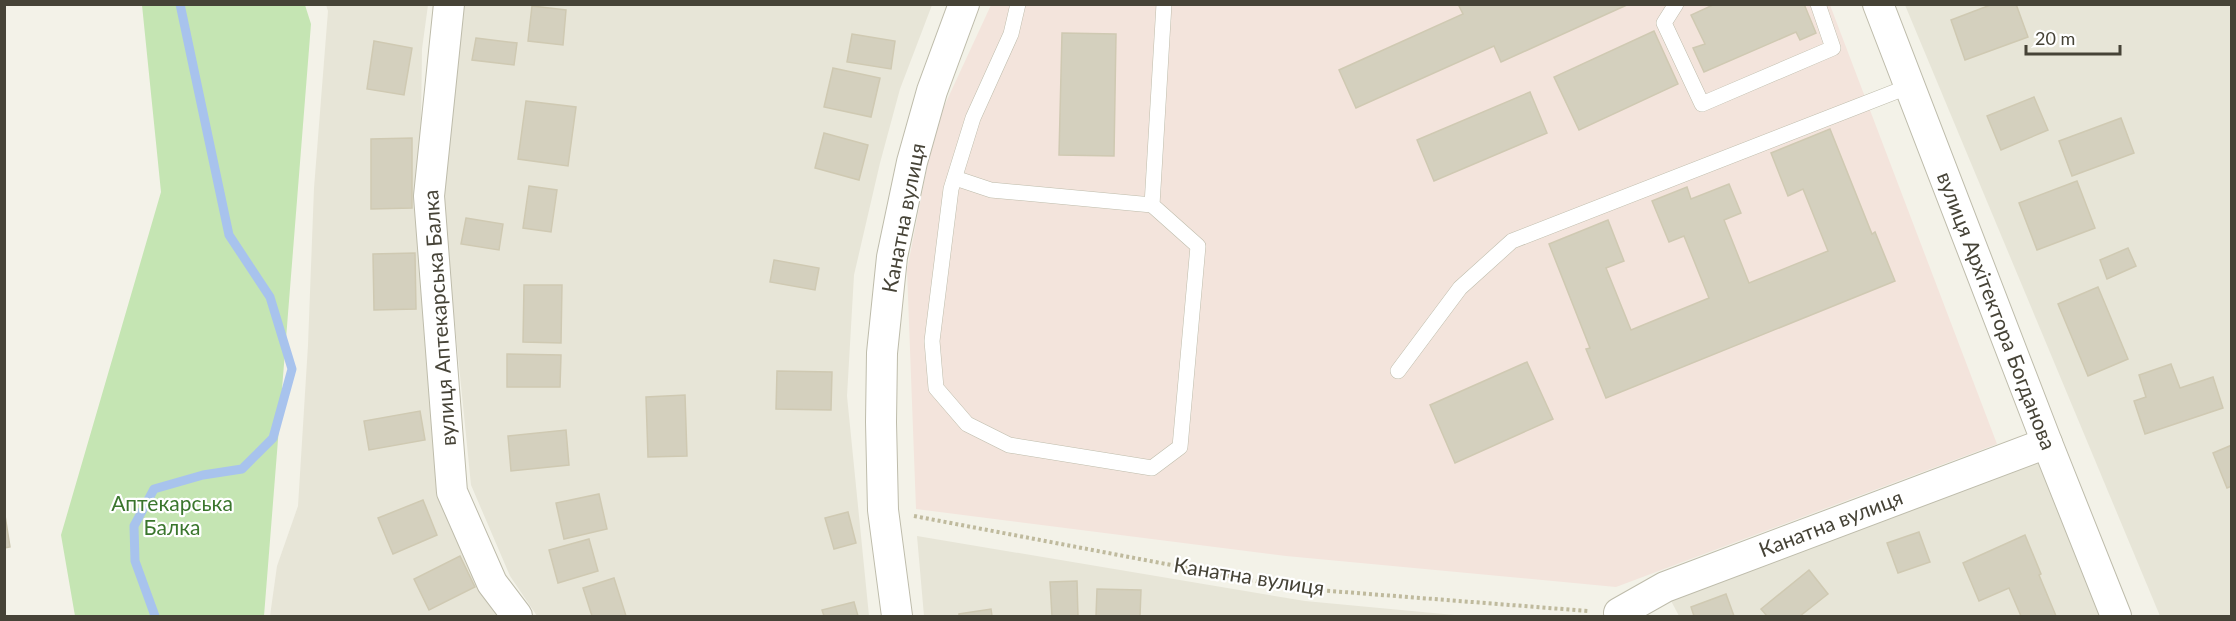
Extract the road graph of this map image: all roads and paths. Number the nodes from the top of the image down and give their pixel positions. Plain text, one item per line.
1 (449, 4) edge
2 (964, 4) edge
3 (1018, 4) edge
4 (1164, 4) edge
5 (1676, 4) edge
6 (1818, 4) edge
7 (1878, 4) edge
8 (1910, 86) junction
9 (955, 178) junction
10 (1152, 205) junction
11 (1398, 371) dead end
12 (2047, 443) junction
13 (884, 510) junction
14 (1625, 615) edge
15 (517, 616) edge
16 (897, 616) edge
17 (2116, 616) edge

1 - 15 street, вулиця Аптекарська Балка
2 - 13 street, Канатна вулиця
3 - 9 lane
4 - 10 lane
5 - 6 lane
7 - 8 street, вулиця Архітектора Богданова
8 - 11 lane
8 - 12 street, вулиця Архітектора Богданова
9 - 10 lane
9 - 10 lane
12 - 14 street, Канатна вулиця
12 - 17 street, вулиця Архітектора Богданова
13 - 14 path, Канатна вулиця
13 - 16 street, Канатна вулиця

